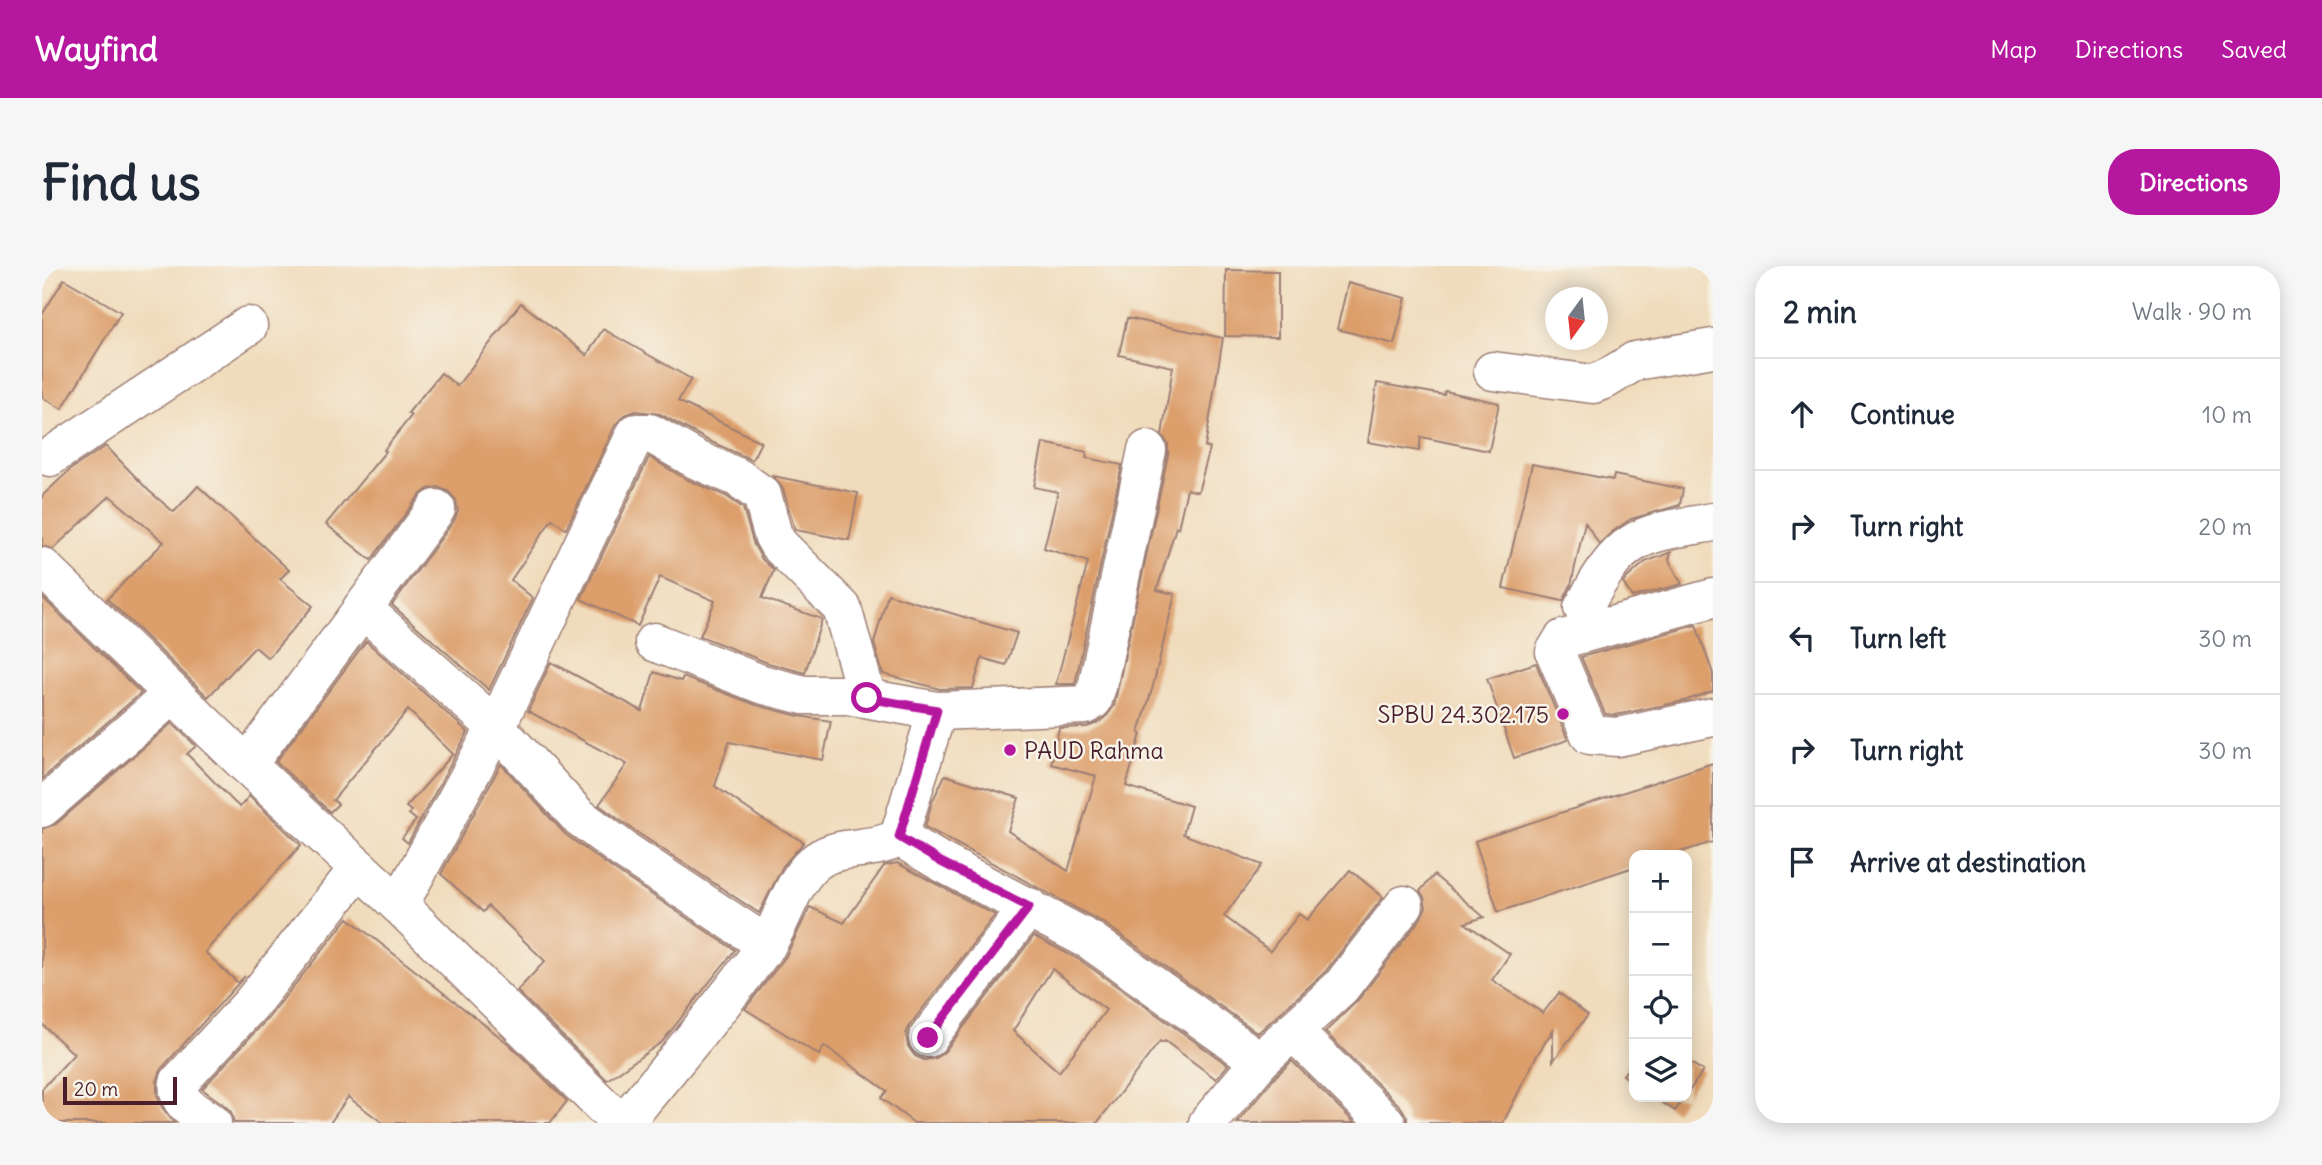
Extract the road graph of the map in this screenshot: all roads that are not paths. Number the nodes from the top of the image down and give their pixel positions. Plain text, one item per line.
1 (248, 326) dead end
2 (1713, 348) edge
3 (1493, 370) dead end
4 (1147, 450) dead end
5 (45, 457) edge
6 (436, 509) dead end
7 (1713, 522) edge
8 (42, 567) edge
9 (1713, 598) edge
10 (362, 608) junction
11 (1583, 608) dead end
12 (654, 642) dead end
13 (173, 694) junction
14 (867, 698) junction
15 (937, 710) junction
16 (1713, 717) edge
17 (496, 727) junction
18 (247, 765) junction
19 (42, 808) edge
20 (899, 837) junction
21 (359, 868) junction
22 (399, 905) junction
23 (1404, 905) dead end
24 (1029, 907) junction
25 (767, 945) junction
26 (1293, 1031) junction
27 (928, 1038) dead end
28 (1261, 1061) junction
29 (204, 1117) edge
30 (622, 1123) edge
31 (1208, 1123) edge
32 (1386, 1123) edge

1 - 5 street
2 - 3 street
4 - 15 street
6 - 10 street
7 - 11 street
8 - 13 street
9 - 16 street
10 - 17 street
10 - 18 street
12 - 14 street
13 - 18 street
13 - 19 street
14 - 15 street
14 - 17 street
15 - 20 street
17 - 22 street
17 - 25 street
18 - 21 street
20 - 24 street
20 - 25 street
21 - 22 street
21 - 29 street
22 - 30 street
23 - 26 street
24 - 27 street
24 - 28 street
25 - 30 street
26 - 28 street
26 - 32 street
28 - 31 street

